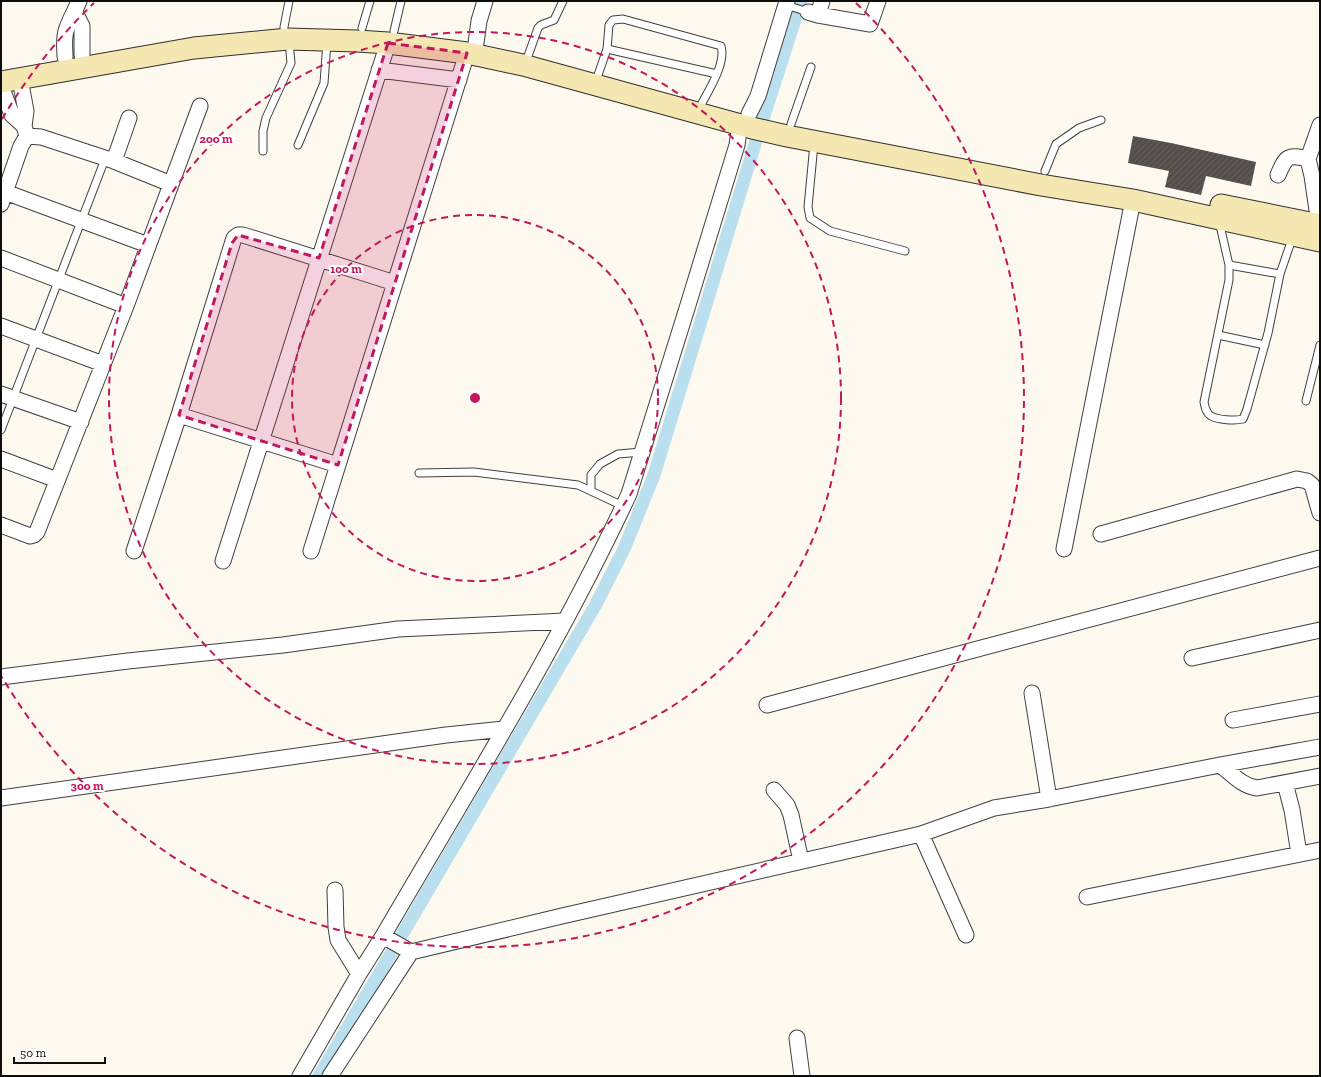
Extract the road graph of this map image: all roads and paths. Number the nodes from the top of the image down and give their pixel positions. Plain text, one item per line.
1 (289, 1) edge
2 (370, 1) edge
3 (401, 1) edge
4 (484, 1) edge
5 (563, 1) edge
6 (878, 1) edge
7 (788, 4) edge
8 (77, 7) edge
9 (816, 10) edge
10 (362, 28) junction
11 (286, 33) junction
12 (391, 37) junction
13 (327, 40) junction
14 (471, 48) junction
15 (607, 49) junction
16 (74, 56) junction
17 (528, 56) junction
18 (811, 67) dead end
19 (1, 68) edge
20 (379, 70) junction
21 (717, 74) junction
22 (598, 75) junction
23 (459, 80) junction
24 (7, 83) edge
25 (702, 103) junction
26 (200, 106) dead end
27 (129, 118) dead end
28 (1101, 120) dead end
29 (761, 122) junction
30 (1320, 125) edge
31 (26, 131) junction
32 (814, 141) junction
33 (298, 145) dead end
34 (262, 151) dead end
35 (1308, 159) junction
36 (109, 160) junction
37 (1045, 171) junction
38 (1278, 175) dead end
39 (171, 184) junction
40 (3, 198) edge
41 (1133, 200) junction
42 (1218, 219) junction
43 (81, 221) junction
44 (1319, 223) edge
45 (1294, 235) junction
46 (148, 245) junction
47 (905, 251) dead end
48 (1, 258) edge
49 (318, 258) junction
50 (1229, 265) junction
51 (1280, 274) junction
52 (59, 280) junction
53 (395, 283) junction
54 (126, 306) junction
55 (1, 326) edge
56 (1218, 335) junction
57 (36, 339) junction
58 (1265, 345) junction
59 (1320, 345) edge
60 (103, 364) junction
61 (7, 397) edge
62 (1306, 401) dead end
63 (179, 415) junction
64 (81, 422) junction
65 (1, 430) edge
66 (261, 441) junction
67 (642, 452) junction
68 (1, 459) edge
69 (338, 465) junction
70 (419, 473) dead end
71 (57, 480) junction
72 (591, 490) junction
73 (624, 506) junction
74 (1320, 513) edge
75 (1, 525) edge
76 (1101, 534) dead end
77 (1064, 548) dead end
78 (134, 551) dead end
79 (310, 551) dead end
80 (1320, 558) edge
81 (223, 562) dead end
82 (565, 621) junction
83 (1320, 630) edge
84 (1192, 658) dead end
85 (1, 677) edge
86 (1032, 693) dead end
87 (1320, 704) edge
88 (767, 705) dead end
89 (1233, 720) dead end
90 (504, 729) junction
91 (1320, 747) edge
92 (1220, 765) junction
93 (1320, 776) edge
94 (1285, 783) junction
95 (774, 790) dead end
96 (1, 798) edge
97 (1050, 799) junction
98 (921, 834) junction
99 (1320, 850) edge
100 (1299, 854) junction
101 (801, 862) junction
102 (335, 890) dead end
103 (1087, 897) dead end
104 (966, 936) dead end
105 (385, 938) junction
106 (408, 950) junction
107 (358, 974) junction
108 (797, 1038) dead end
109 (300, 1076) edge
110 (330, 1076) edge
111 (802, 1076) edge

1 - 11 lane
2 - 10 lane
3 - 12 lane
4 - 14 street
5 - 17 lane
6 - 9 street
7 - 9 lane
7 - 29 street
8 - 16 street
10 - 11 street
10 - 12 street
11 - 13 street
11 - 16 street
11 - 24 street
11 - 34 lane
12 - 13 street
12 - 14 street
12 - 20 street
13 - 33 lane
14 - 17 street
14 - 23 street
14 - 29 street
15 - 21 lane
15 - 21 lane
15 - 22 lane
16 - 19 street
17 - 22 street
18 - 29 lane
20 - 23 street
20 - 49 street
21 - 25 lane
22 - 25 street
23 - 53 street
24 - 31 street
25 - 29 street
26 - 39 street
27 - 36 street
28 - 37 lane
29 - 32 street
29 - 37 street
29 - 67 street
30 - 35 street
31 - 36 street
31 - 40 street
32 - 41 street
32 - 47 lane
35 - 38 street
35 - 44 street
36 - 39 street
36 - 43 lane
37 - 44 street
39 - 46 street
40 - 43 street
41 - 42 street
41 - 77 street
42 - 45 street
42 - 50 lane
43 - 46 street
43 - 52 lane
44 - 45 street
45 - 51 lane
46 - 54 street
48 - 52 street
49 - 53 street
49 - 63 street
49 - 66 street
50 - 51 lane
50 - 56 lane
51 - 58 lane
52 - 54 street
52 - 57 lane
53 - 69 street
54 - 60 street
55 - 57 street
56 - 58 lane
56 - 58 lane
57 - 60 street
57 - 61 lane
59 - 62 lane
60 - 64 street
61 - 64 street
61 - 65 lane
63 - 66 street
63 - 78 street
64 - 71 street
66 - 69 street
66 - 81 street
67 - 72 lane
67 - 73 street
68 - 71 street
69 - 79 street
70 - 72 lane
71 - 75 street
72 - 73 lane
73 - 82 street
74 - 76 street
80 - 88 street
82 - 85 street
82 - 90 street
83 - 84 street
86 - 97 street
87 - 89 street
90 - 96 street
90 - 105 street
91 - 92 street
92 - 94 street
92 - 97 street
93 - 94 street
94 - 100 street
95 - 101 street
97 - 98 street
98 - 101 street
98 - 104 street
99 - 100 street
100 - 103 street
101 - 106 street
102 - 107 street
105 - 106 street
105 - 107 street
106 - 110 street
107 - 109 street
108 - 111 street

